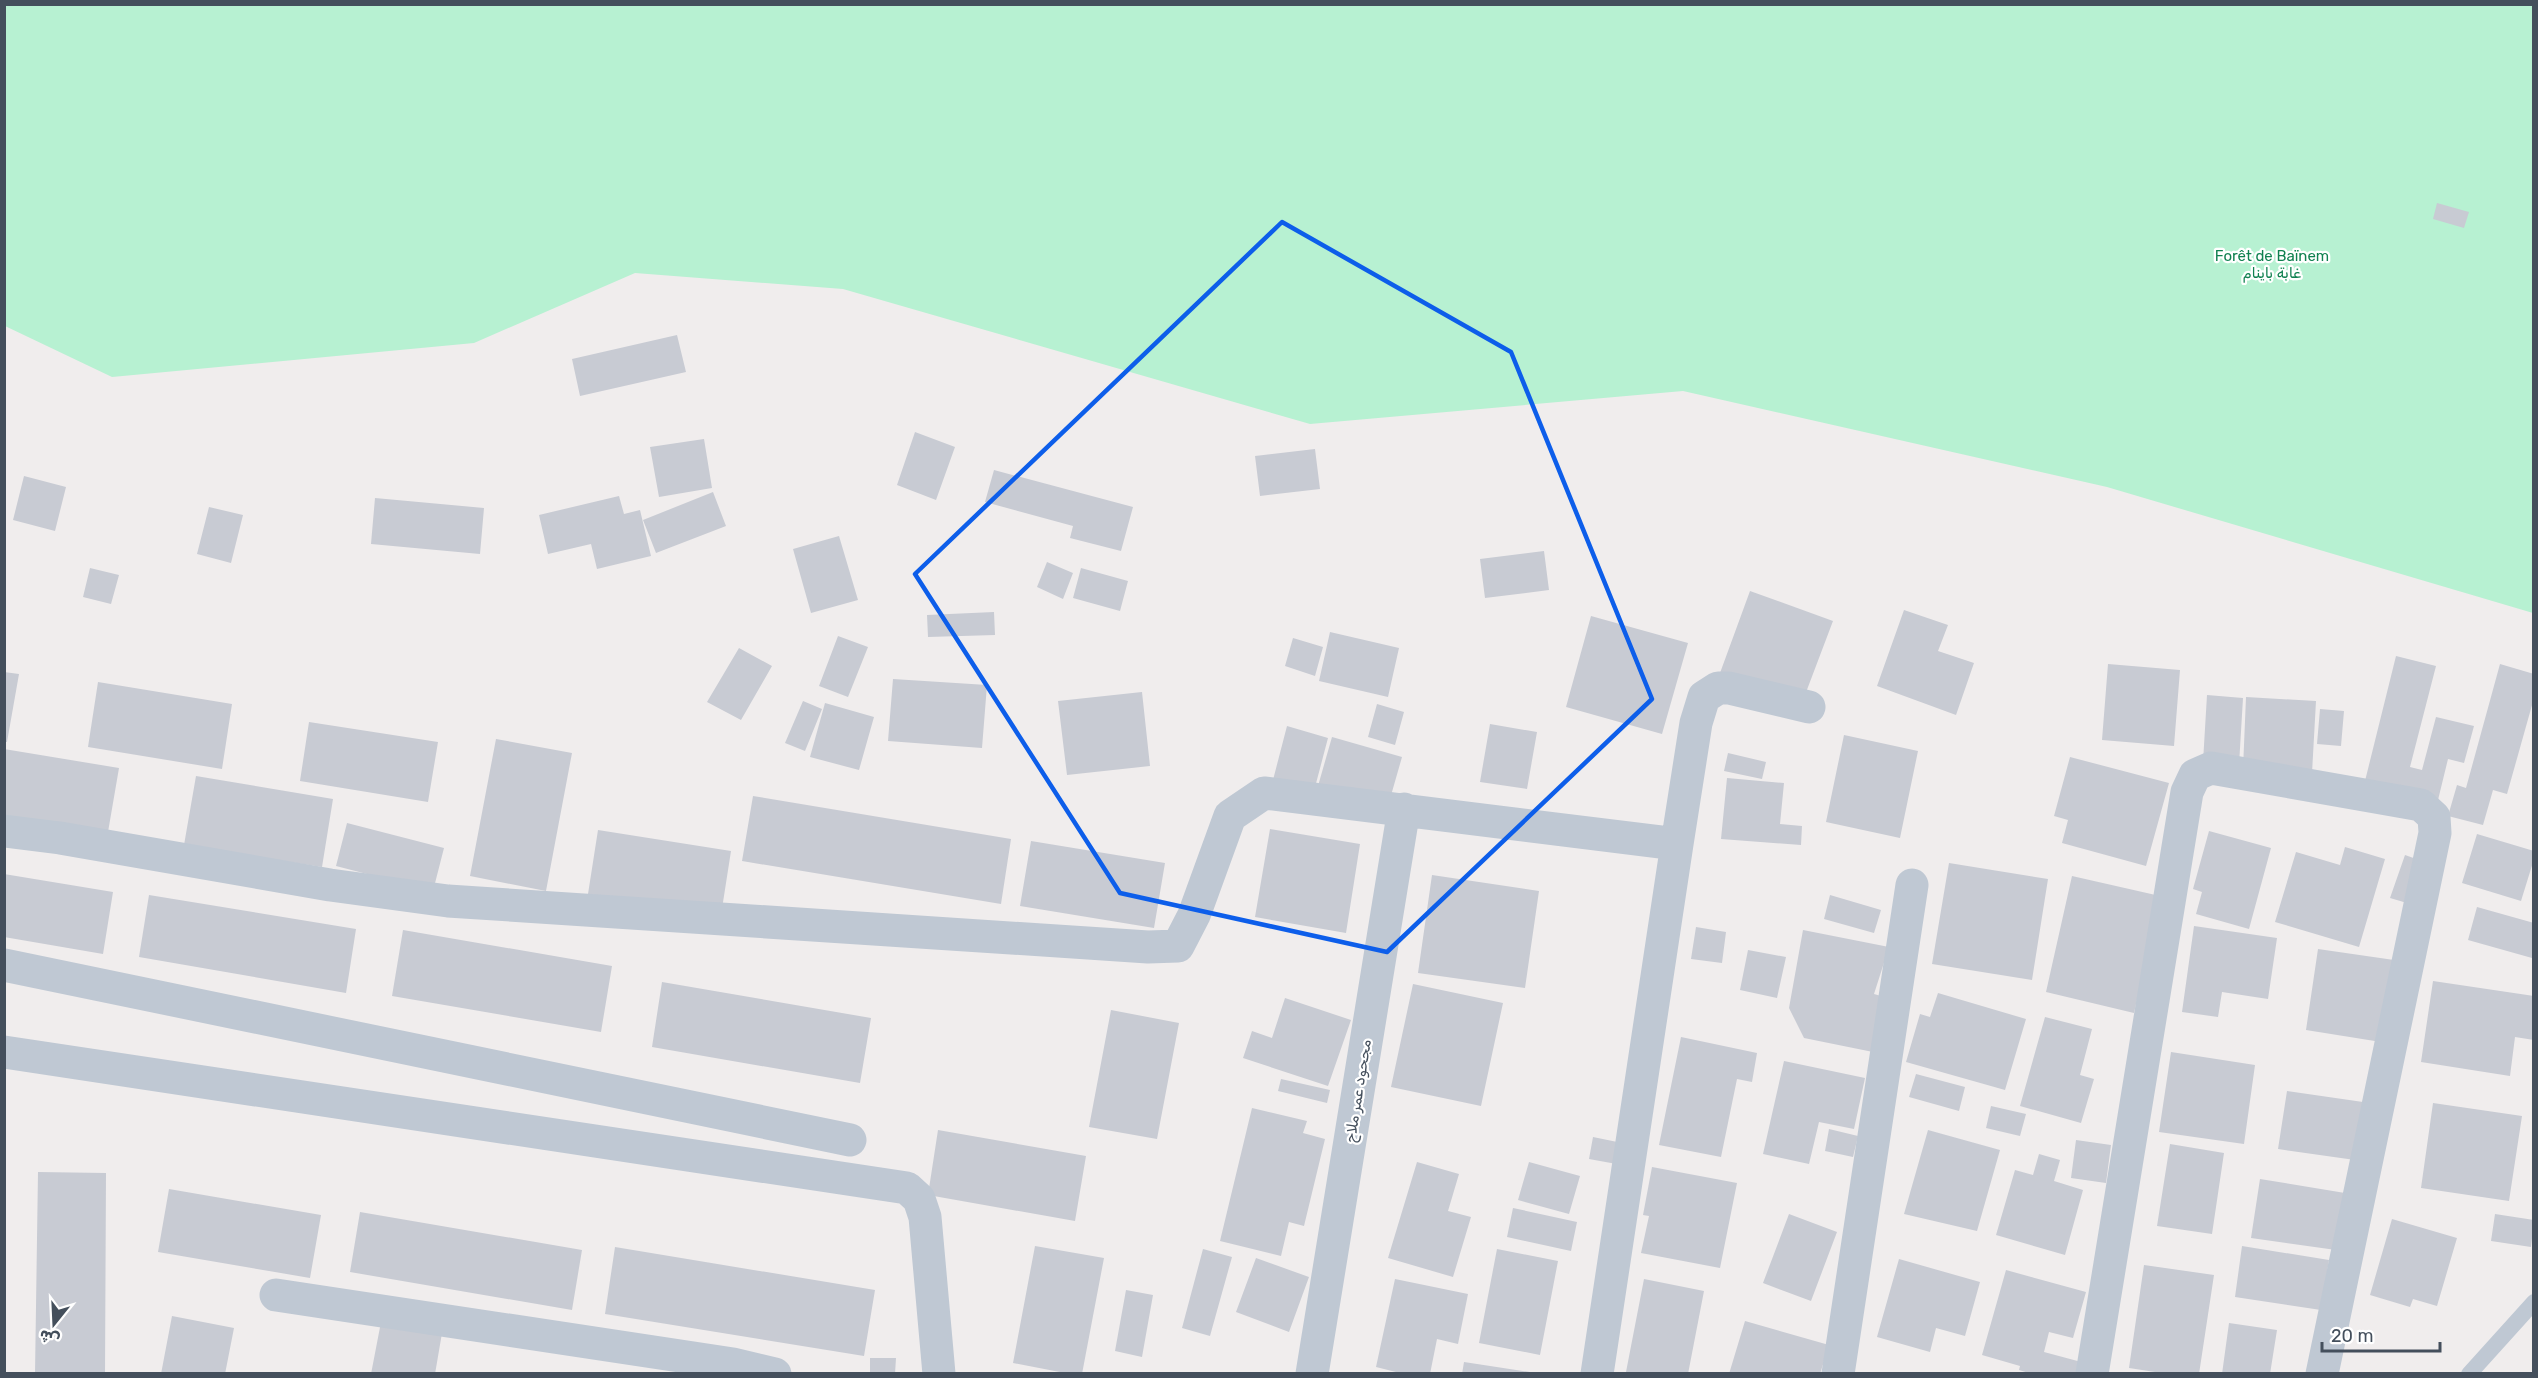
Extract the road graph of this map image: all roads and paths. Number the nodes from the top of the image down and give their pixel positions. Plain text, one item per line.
1 (1809, 707) dead end
2 (1404, 809) junction
3 (4, 831) edge
4 (1677, 844) junction
5 (1912, 885) dead end
6 (4, 965) edge
7 (4, 1052) edge
8 (850, 1140) dead end
9 (276, 1295) dead end
10 (2534, 1302) edge
11 (776, 1374) edge
12 (939, 1374) edge
13 (1312, 1374) edge
14 (1597, 1374) edge
15 (1838, 1374) edge
16 (2092, 1374) edge
17 (2322, 1374) edge
18 (2469, 1374) edge

1 - 4 street
2 - 3 street
2 - 4 street
2 - 13 street, مجحود عمر ملاح
4 - 14 street
5 - 15 street
6 - 8 street
7 - 12 street
9 - 11 street
10 - 18 lane
16 - 17 street

